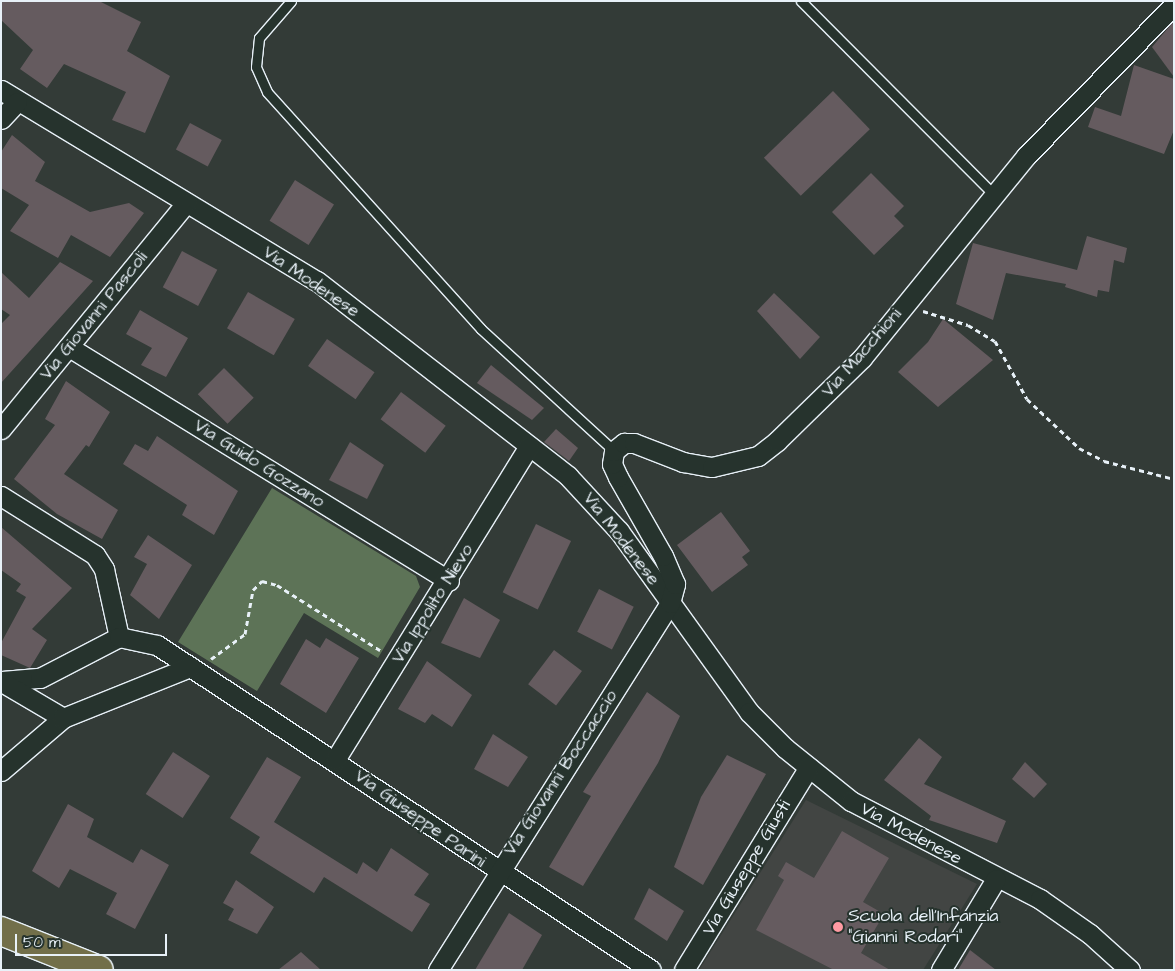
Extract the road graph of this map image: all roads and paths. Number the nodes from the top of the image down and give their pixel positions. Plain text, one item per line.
1 (291, 1) edge
2 (801, 1) edge
3 (1174, 5) edge
4 (1, 90) edge
5 (17, 102) junction
6 (1, 119) edge
7 (993, 194) junction
8 (186, 203) junction
9 (903, 305) junction
10 (69, 347) junction
11 (1, 429) edge
12 (529, 446) junction
13 (614, 451) junction
14 (1174, 479) edge
15 (1, 496) edge
16 (449, 581) junction
17 (670, 604) junction
18 (120, 637) junction
19 (398, 661) junction
20 (190, 667) junction
21 (2, 681) edge
22 (63, 718) junction
23 (335, 760) junction
24 (809, 767) junction
25 (1, 771) edge
26 (498, 872) junction
27 (996, 879) junction
28 (1, 931) edge
29 (99, 970) edge
30 (438, 970) edge
31 (650, 970) edge
32 (684, 970) edge
33 (941, 970) edge
34 (1130, 970) edge

1 - 13 lane
2 - 7 lane
3 - 7 street, Via Macchioni
4 - 5 street, Via Modenese
5 - 6 street
5 - 8 street, Via Modenese
7 - 9 street, Via Macchioni
8 - 10 street, Via Giovanni Pascoli
8 - 12 street, Via Modenese
9 - 13 street, Via Macchioni
9 - 14 path
10 - 11 street, Via Giovanni Pascoli
10 - 16 street, Via Guido Gozzano
12 - 16 street, Via Ippolito Nievo
12 - 17 street, Via Modenese
13 - 17 street
15 - 18 street
16 - 19 street, Via Ippolito Nievo
17 - 24 street, Via Modenese
17 - 26 street, Via Giovanni Boccaccio
18 - 20 street, Via Giuseppe Parini
18 - 21 street
19 - 20 path
19 - 23 street, Via Ippolito Nievo
20 - 22 street
20 - 23 street, Via Giuseppe Parini
21 - 22 street
22 - 25 street
23 - 26 street, Via Giuseppe Parini
24 - 27 street, Via Modenese
24 - 32 street, Via Giuseppe Giusti
26 - 30 street, Via Giovanni Boccaccio
26 - 31 street, Via Giuseppe Parini
27 - 33 street
27 - 34 street, Via Modenese
28 - 29 main road

